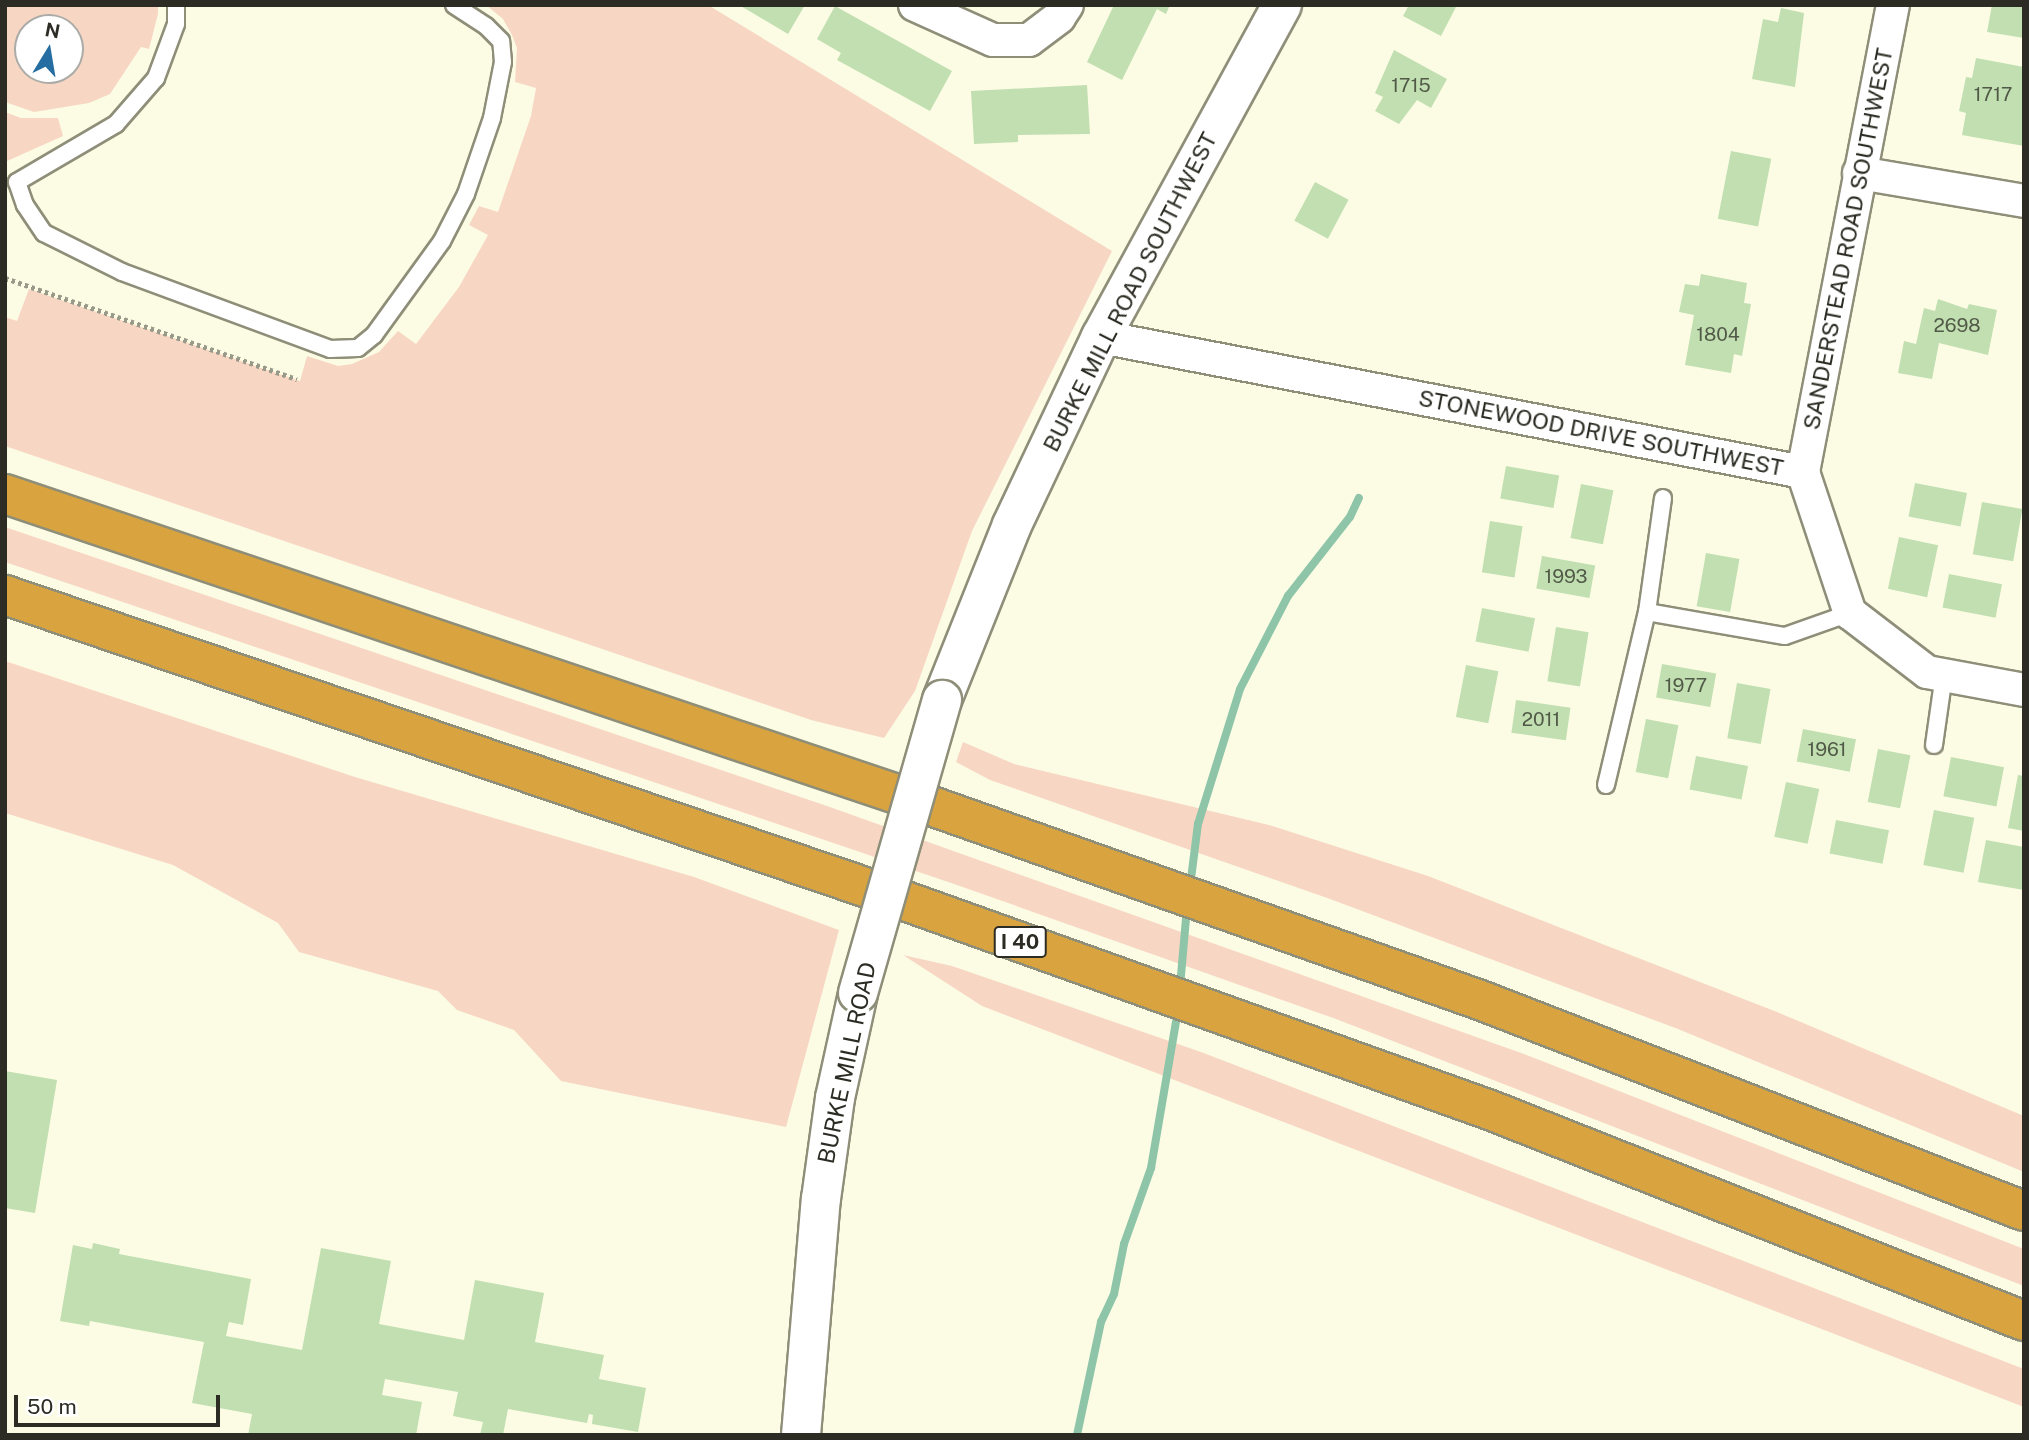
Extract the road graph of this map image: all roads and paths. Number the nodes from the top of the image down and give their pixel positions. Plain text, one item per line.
1 (176, 5) edge
2 (454, 5) edge
3 (915, 5) edge
4 (1067, 5) edge
5 (1282, 5) edge
6 (1893, 5) edge
7 (1859, 173) junction
8 (11, 184) edge
9 (2024, 201) edge
10 (5, 278) edge
11 (1101, 337) junction
12 (297, 379) dead end
13 (1803, 472) junction
14 (5, 485) edge
15 (5, 494) edge
16 (1663, 498) dead end
17 (102, 527) junction
18 (5, 595) edge
19 (1647, 612) junction
20 (1850, 613) junction
21 (1944, 675) junction
22 (2024, 690) edge
23 (942, 700) joint
24 (1934, 745) dead end
25 (1606, 785) dead end
26 (2024, 1211) edge
27 (2024, 1321) edge
28 (800, 1435) edge

1 - 8 lane
2 - 8 lane
3 - 4 street
5 - 11 street, BURKE MILL ROAD SOUTHWEST
6 - 7 street, SANDERSTEAD ROAD SOUTHWEST
7 - 9 street
7 - 13 street, SANDERSTEAD ROAD SOUTHWEST
10 - 12 path
11 - 13 street, STONEWOOD DRIVE SOUTHWEST
11 - 23 street, BURKE MILL ROAD SOUTHWEST
13 - 20 street, STONEWOOD DRIVE SOUTHWEST
14 - 17 highway
15 - 17 highway
16 - 19 lane
17 - 26 highway
18 - 27 highway, I 40
19 - 20 lane
19 - 25 lane
20 - 21 street
21 - 22 street
21 - 24 lane
23 - 28 street, BURKE MILL ROAD, bridge

